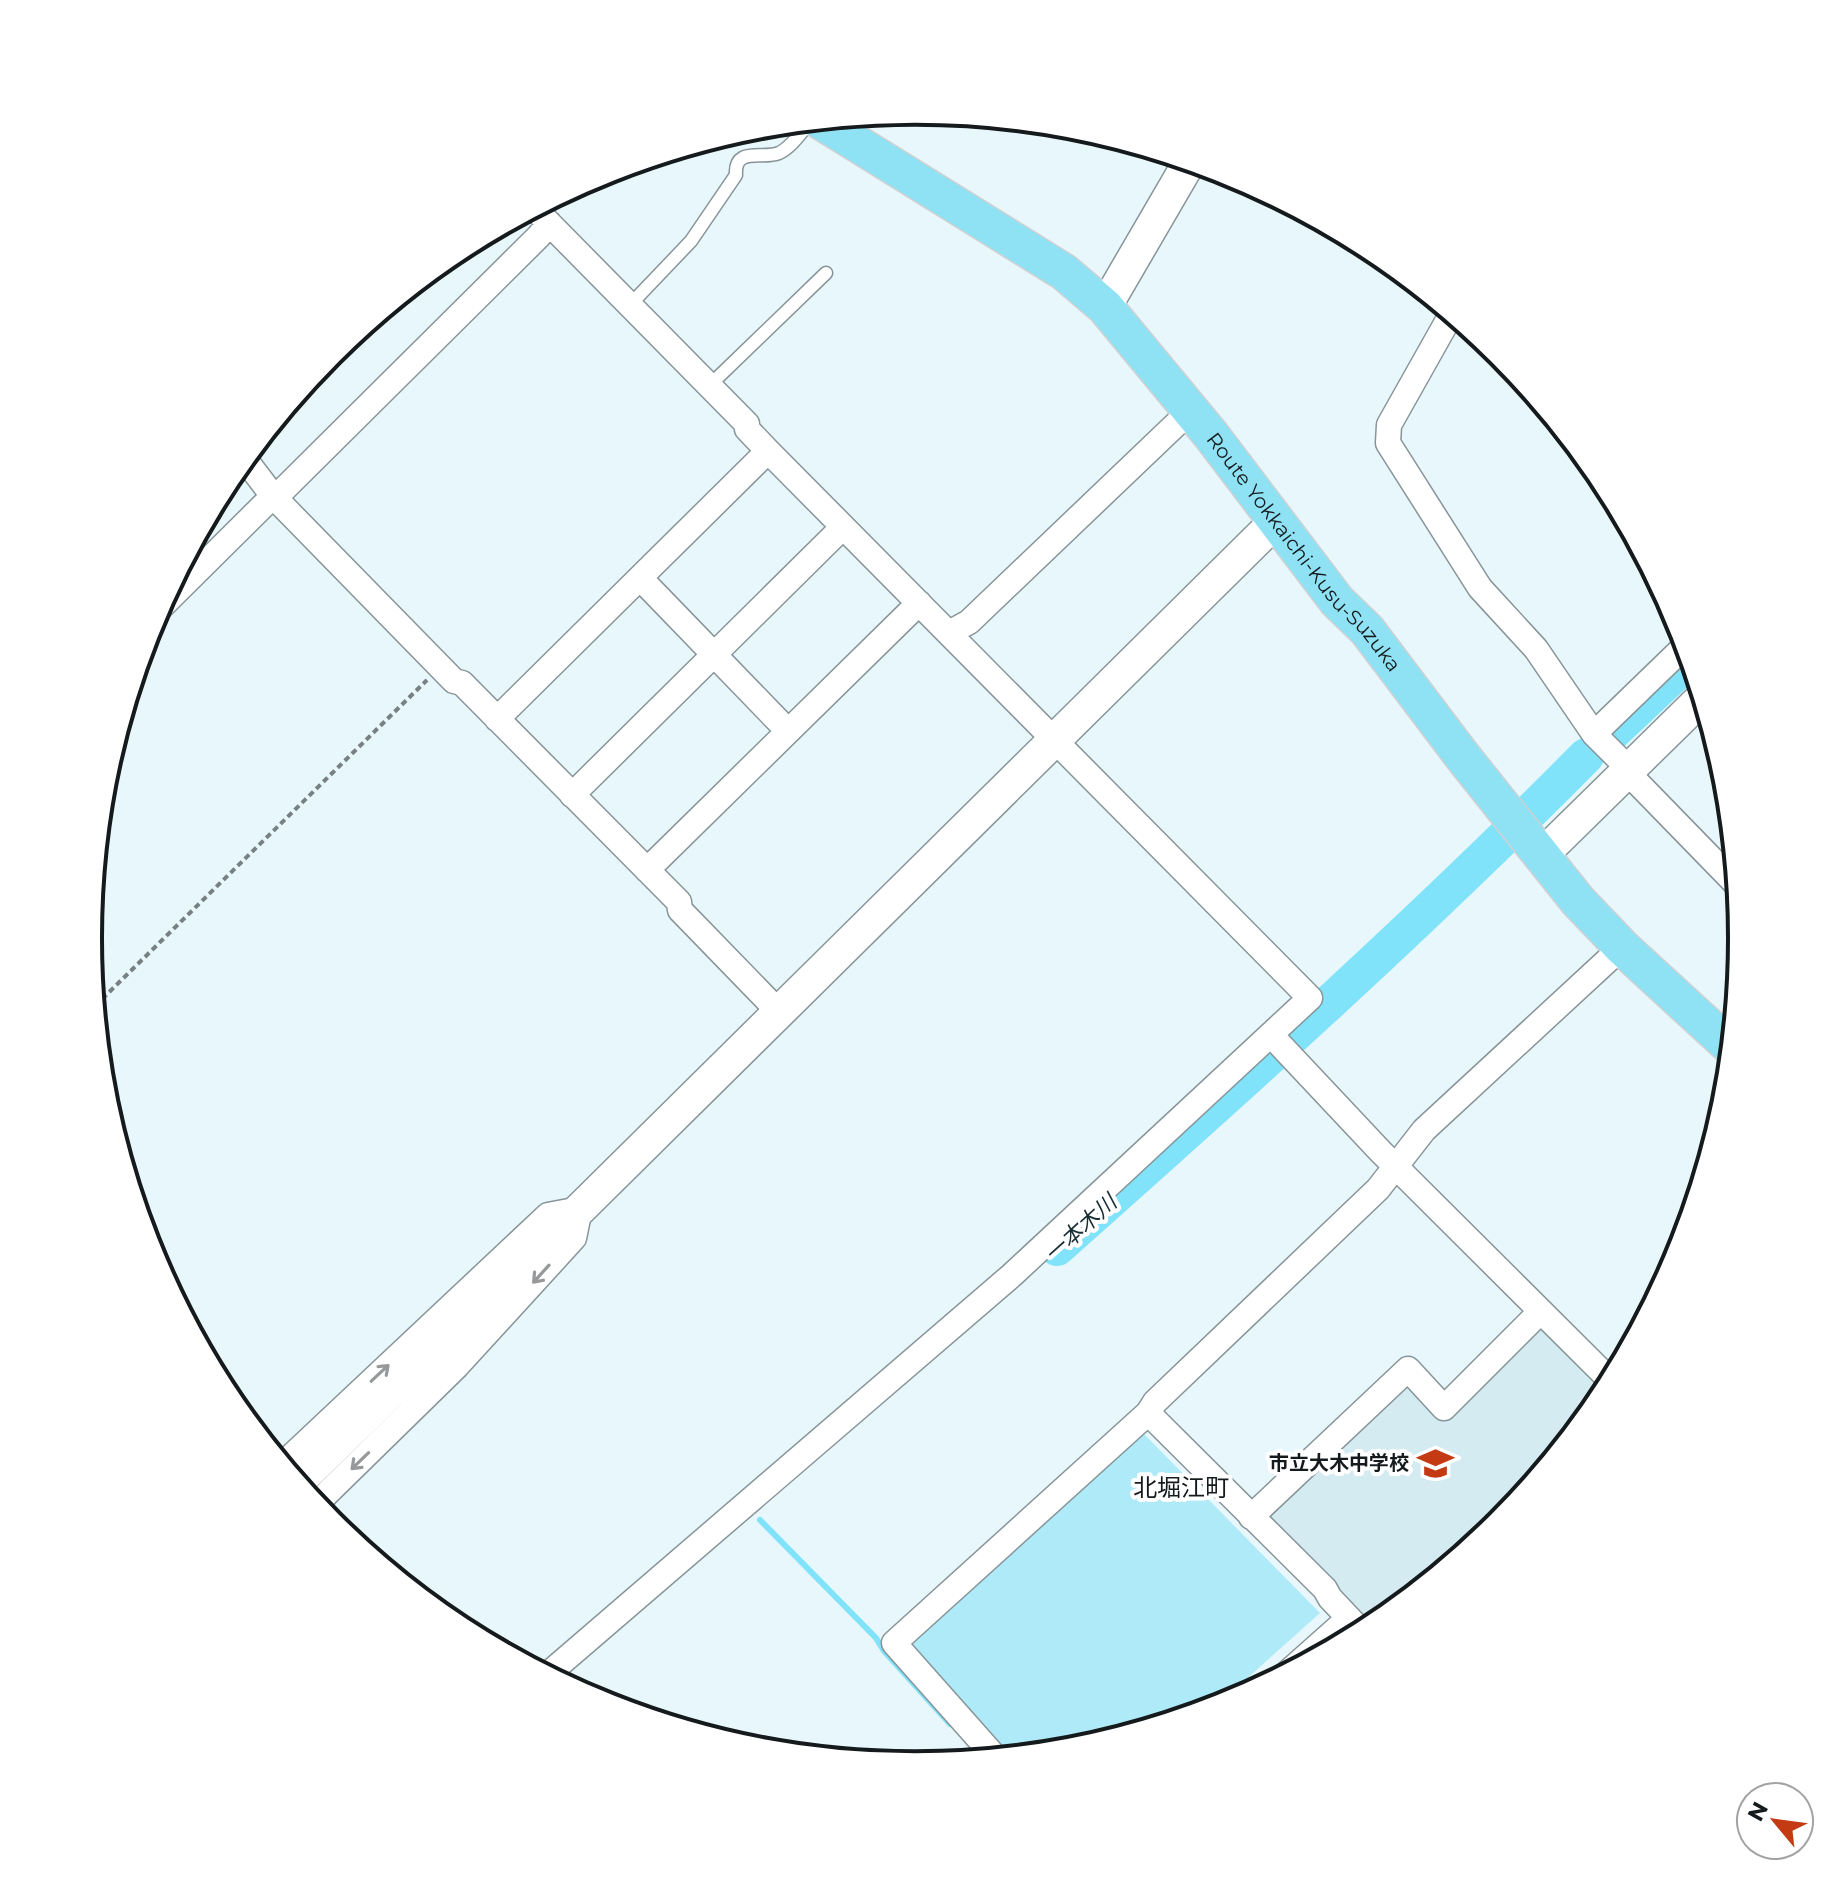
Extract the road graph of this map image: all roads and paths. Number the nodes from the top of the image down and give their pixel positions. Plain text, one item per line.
1 (834, 130) edge
2 (799, 134) edge
3 (1184, 171) edge
4 (542, 216) edge
5 (826, 273) dead end
6 (629, 306) junction
7 (1105, 307) junction
8 (1447, 323) edge
9 (709, 386) junction
10 (1191, 410) junction
11 (768, 451) junction
12 (252, 468) edge
13 (274, 497) junction
14 (1275, 522) junction
15 (843, 527) junction
16 (640, 578) junction
17 (183, 586) edge
18 (919, 603) junction
19 (949, 633) junction
20 (1677, 654) edge
21 (714, 655) junction
22 (441, 667) junction
23 (1694, 706) edge
24 (497, 719) junction
25 (788, 731) junction
26 (1594, 734) junction
27 (1054, 739) junction
28 (1628, 771) junction
29 (572, 795) junction
30 (1541, 856) junction
31 (647, 870) junction
32 (1726, 873) edge
33 (1622, 947) junction
34 (104, 997) edge
35 (778, 1011) junction
36 (1271, 1035) junction
37 (1723, 1039) edge
38 (1395, 1164) junction
39 (569, 1219) junction
40 (1540, 1312) junction
41 (1603, 1373) edge
42 (1148, 1413) junction
43 (290, 1458) edge
44 (305, 1476) edge
45 (324, 1496) edge
46 (1251, 1517) junction
47 (1354, 1623) edge
48 (555, 1668) edge
49 (987, 1748) edge

1 - 7 main road, Route Yokkaichi-Kusu-Suzuka
2 - 6 lane
3 - 7 street
4 - 6 street
4 - 13 street
5 - 9 lane
6 - 9 street
7 - 10 main road, Route Yokkaichi-Kusu-Suzuka
8 - 26 street
9 - 11 street
10 - 14 main road, Route Yokkaichi-Kusu-Suzuka
10 - 19 street
11 - 15 street
11 - 16 street
12 - 13 street
13 - 17 street
13 - 22 street
14 - 27 street
14 - 30 main road, Route Yokkaichi-Kusu-Suzuka
15 - 18 street
15 - 21 street
16 - 21 street
16 - 24 street
18 - 19 street
18 - 25 street
19 - 27 street
20 - 26 street
21 - 25 street
21 - 29 street
22 - 24 street
22 - 34 path
23 - 28 street
24 - 29 street
25 - 31 street
26 - 28 street
27 - 35 street
27 - 36 street
28 - 30 street
28 - 32 street
29 - 31 street
30 - 33 main road, Route Yokkaichi-Kusu-Suzuka
31 - 35 street
33 - 37 main road, Route Yokkaichi-Kusu-Suzuka
33 - 38 street
35 - 39 street
36 - 38 street
36 - 48 street
38 - 40 street
38 - 42 street
43 -> 39 street
39 - 44 street
39 -> 45 street
40 - 41 street
40 - 46 street
42 - 46 street
42 - 49 street
46 - 47 street

